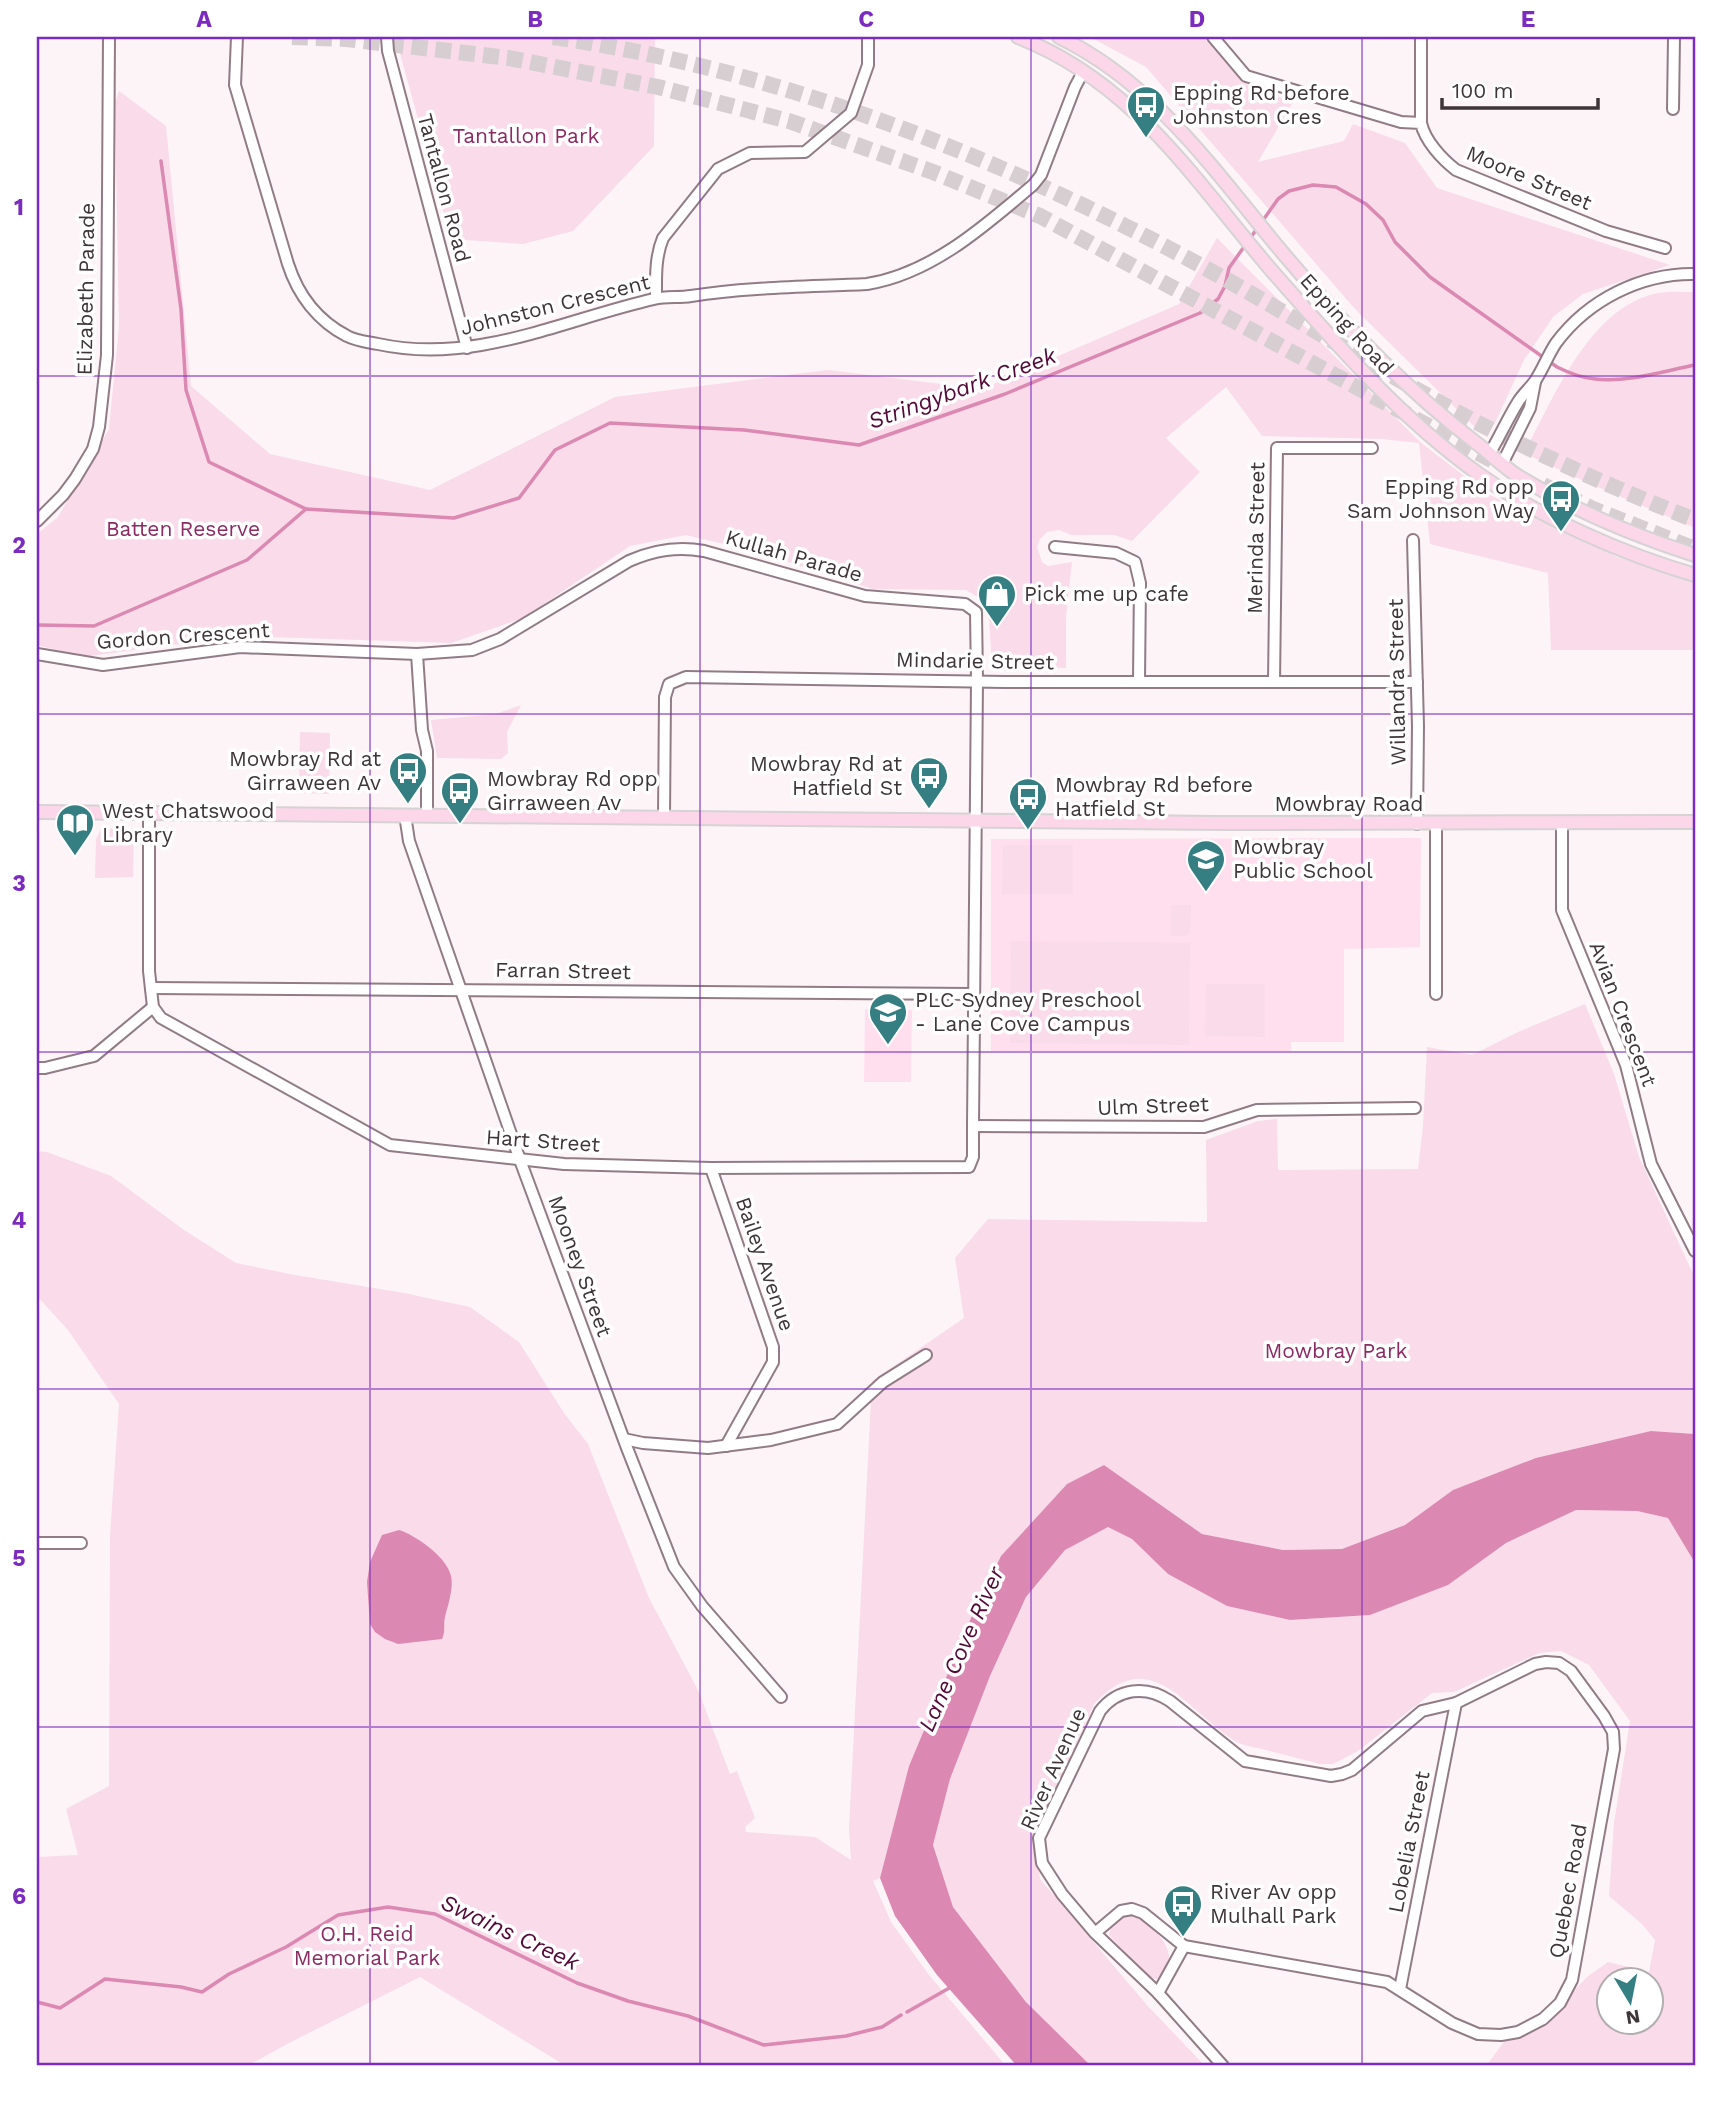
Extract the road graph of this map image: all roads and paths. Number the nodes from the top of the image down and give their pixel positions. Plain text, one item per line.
1 (109, 37) edge
2 (237, 37) edge
3 (387, 37) edge
4 (868, 37) edge
5 (1018, 37) edge
6 (1052, 37) edge
7 (1059, 37) edge
8 (1213, 37) edge
9 (1421, 37) edge
10 (1674, 37) edge
11 (1046, 50) junction
12 (1083, 72) junction
13 (1673, 109) dead end
14 (1421, 122) junction
15 (1665, 248) dead end
16 (1695, 274) edge
17 (656, 298) junction
18 (467, 348) junction
19 (1536, 380) junction
20 (1372, 448) dead end
21 (1490, 453) junction
22 (1502, 464) junction
23 (1477, 473) junction
24 (1491, 483) junction
25 (37, 521) edge
26 (1413, 540) dead end
27 (1055, 547) dead end
28 (1695, 555) edge
29 (1695, 575) edge
30 (417, 653) junction
31 (37, 654) edge
32 (1139, 680) junction
33 (977, 681) junction
34 (1274, 682) junction
35 (1417, 682) junction
36 (37, 812) edge
37 (149, 814) junction
38 (405, 815) junction
39 (427, 816) junction
40 (664, 818) junction
41 (977, 820) junction
42 (1695, 822) edge
43 (1562, 823) junction
44 (1417, 824) junction
45 (1436, 824) junction
46 (151, 988) junction
47 (460, 989) junction
48 (974, 994) junction
49 (1436, 994) dead end
50 (153, 1007) junction
51 (37, 1068) edge
52 (1415, 1108) dead end
53 (973, 1126) junction
54 (520, 1160) junction
55 (969, 1167) joint
56 (711, 1168) junction
57 (1695, 1251) edge
58 (926, 1355) dead end
59 (624, 1439) junction
60 (726, 1446) junction
61 (37, 1543) edge
62 (81, 1543) dead end
63 (781, 1697) dead end
64 (1456, 1703) junction
65 (1613, 1732) joint
66 (1095, 1933) junction
67 (1184, 1945) junction
68 (1400, 1989) junction
69 (1158, 1993) junction
70 (1223, 2066) edge

1 - 25 street, Elizabeth Parade
2 - 18 street, Johnston Crescent
3 - 18 street, Tantallon Road
4 - 17 street
5 - 11 main road, Epping Road
6 - 11 main road
7 - 21 main road, Epping Road
8 - 14 street
9 - 14 street
10 - 13 street
11 - 12 main road, Epping Road
12 - 17 street, Johnston Crescent
12 - 23 main road, Epping Road
14 - 15 street, Moore Street
16 - 19 street
17 - 18 street, Johnston Crescent
19 - 21 street
19 - 22 street
20 - 34 street, Merinda Street
21 - 22 main road, Epping Road
21 - 23 main road
22 - 24 main road
22 - 28 main road, Epping Road
23 - 24 main road, Epping Road
24 - 29 main road, Epping Road
26 - 35 street, Willandra Street
27 - 32 street
30 - 31 street, Gordon Crescent
30 - 33 street, Kullah Parade
30 - 39 street
32 - 33 street, Mindarie Street
32 - 34 street, Mindarie Street
33 - 40 street, Mindarie Street
33 - 41 street, Kullah Parade
34 - 35 street, Mindarie Street
35 - 44 street, Willandra Street
36 - 37 main road, Mowbray Road
37 - 38 main road, Mowbray Road
37 - 46 street
38 - 39 main road, Mowbray Road
38 - 47 street, Mooney Street
39 - 40 main road, Mowbray Road
40 - 41 main road, Mowbray Road
41 - 44 main road, Mowbray Road
41 - 48 street, Kullah Parade
42 - 43 main road, Mowbray Road
43 - 45 main road, Mowbray Road
43 - 57 street, Avian Crescent
44 - 45 main road, Mowbray Road
45 - 49 street
46 - 47 street, Farran Street
46 - 50 street
47 - 48 street, Farran Street
47 - 54 street, Mooney Street
48 - 53 street, Kullah Parade
50 - 51 street
50 - 54 street, Hart Street
52 - 53 street, Ulm Street
53 - 55 street, Kullah Parade
54 - 56 street, Hart Street
54 - 59 street, Mooney Street
55 - 56 street, Hart Street
56 - 60 street, Bailey Avenue
58 - 60 street
59 - 60 street
59 - 63 street, Mooney Street
61 - 62 street
64 - 65 street, River Avenue
64 - 66 street, River Avenue
64 - 68 street, Lobelia Street
65 - 68 street, Quebec Road
66 - 67 street
66 - 69 street, River Avenue
67 - 68 street
67 - 69 street
69 - 70 street, River Avenue

